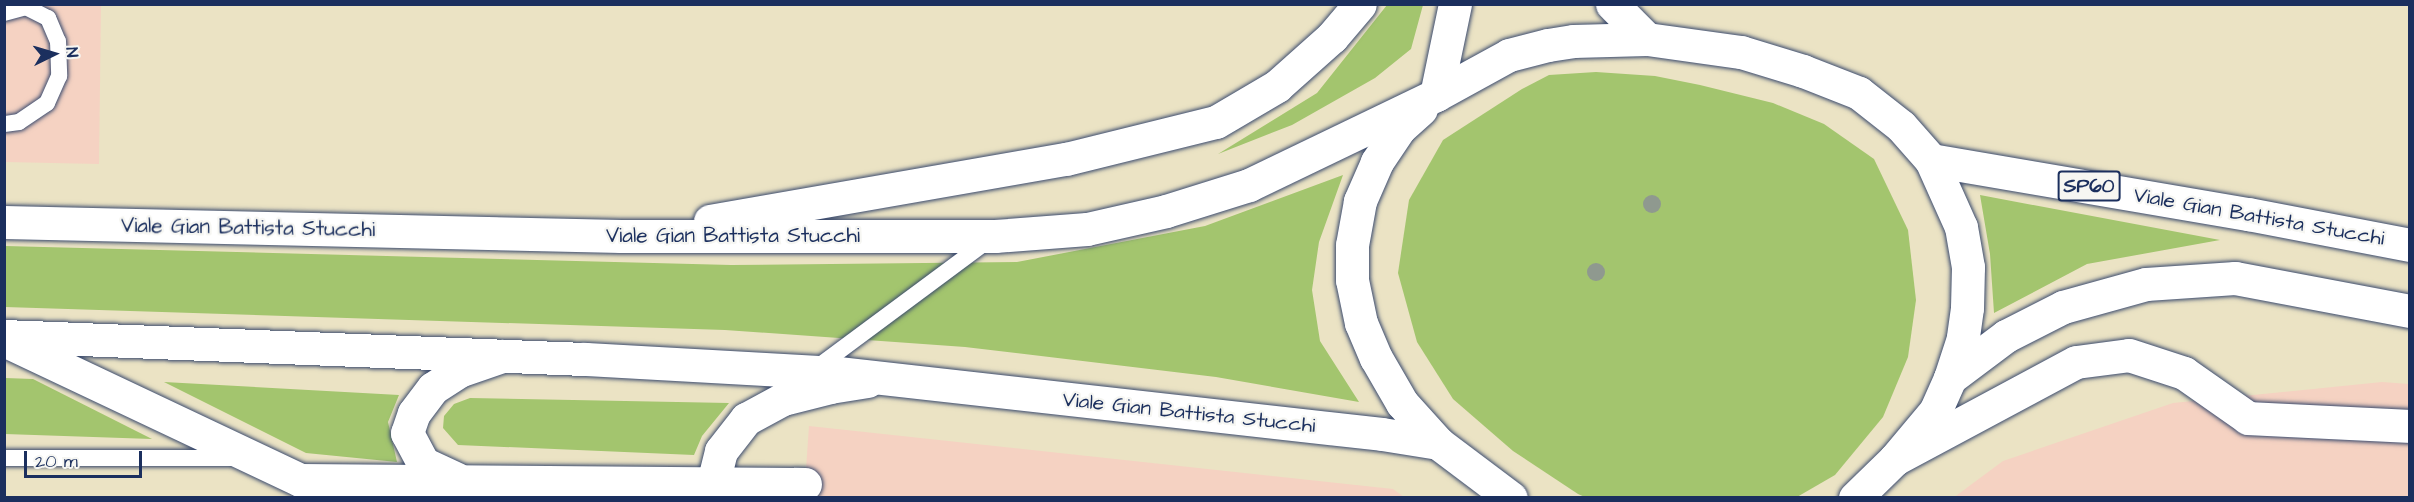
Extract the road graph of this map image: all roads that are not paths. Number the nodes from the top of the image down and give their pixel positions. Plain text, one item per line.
1 (1360, 4) edge
2 (1455, 4) edge
3 (1612, 4) edge
4 (4, 13) edge
5 (1647, 39) junction
6 (1436, 95) junction
7 (4, 124) edge
8 (1931, 160) junction
9 (4, 222) edge
10 (621, 236) junction
11 (995, 236) junction
12 (2409, 245) edge
13 (2409, 311) edge
14 (4, 338) edge
15 (503, 356) junction
16 (811, 372) junction
17 (1950, 378) junction
18 (881, 380) junction
19 (2409, 426) edge
20 (1438, 443) junction
21 (4, 458) edge
22 (254, 458) junction
23 (1895, 459) junction
24 (461, 481) junction
25 (805, 484) dead end
26 (585, 490) edge
27 (713, 490) edge
28 (1511, 498) edge
29 (1855, 498) edge

1 - 10 main road
2 - 6 main road
3 - 5 main road
4 - 7 lane
5 - 6 main road, Viale Gian Battista Stucchi
5 - 8 main road, Viale Gian Battista Stucchi
6 - 11 main road, Viale Gian Battista Stucchi
6 - 20 main road, Viale Gian Battista Stucchi
8 - 12 main road, Viale Gian Battista Stucchi / SP60
8 - 17 main road, Viale Gian Battista Stucchi
9 - 10 main road, Viale Gian Battista Stucchi
10 - 11 main road, Viale Gian Battista Stucchi
11 - 16 lane
13 - 17 main road, Viale Gian Battista Stucchi
14 - 15 main road, Viale Gian Battista Stucchi
14 - 22 main road
15 - 16 main road, Viale Gian Battista Stucchi
15 - 24 main road
16 - 18 main road, Viale Gian Battista Stucchi
17 - 23 main road, Viale Gian Battista Stucchi
18 - 20 main road, Viale Gian Battista Stucchi
18 - 27 main road
19 - 23 main road
20 - 28 main road, Viale Gian Battista Stucchi
21 - 22 lane
22 - 24 main road
23 - 29 main road, Viale Gian Battista Stucchi
24 - 26 main road
25 - 27 main road
26 - 27 main road

